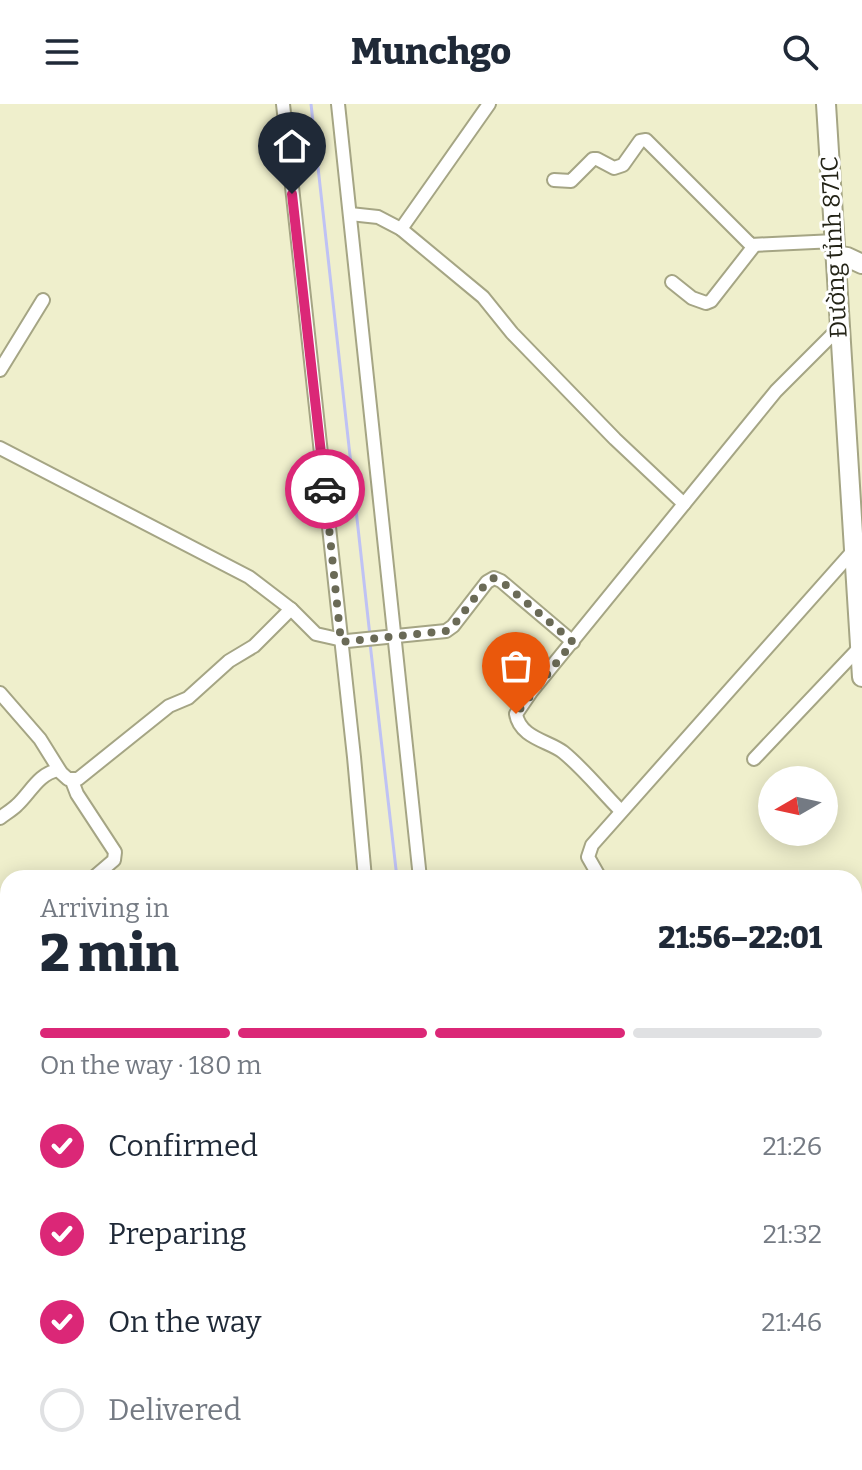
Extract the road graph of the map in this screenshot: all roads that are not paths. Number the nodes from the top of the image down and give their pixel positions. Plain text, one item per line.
1 (283, 104) edge
2 (338, 104) edge
3 (489, 104) edge
4 (826, 104) edge
5 (554, 180) dead end
6 (350, 214) junction
7 (401, 229) junction
8 (754, 246) junction
9 (835, 248) junction
10 (862, 264) edge
11 (672, 282) dead end
12 (43, 300) dead end
13 (838, 329) junction
14 (0, 370) edge
15 (0, 448) edge
16 (684, 504) junction
17 (853, 551) junction
18 (291, 609) junction
19 (393, 637) junction
20 (344, 642) junction
21 (573, 642) junction
22 (860, 647) junction
23 (862, 677) edge
24 (0, 693) edge
25 (754, 759) dead end
26 (60, 771) junction
27 (72, 781) junction
28 (621, 811) junction
29 (0, 818) edge
30 (102, 870) edge
31 (364, 870) edge
32 (419, 870) edge
33 (595, 870) edge

1 - 20 street
2 - 6 street
3 - 7 street
4 - 9 main road, Đường tỉnh 871C
5 - 8 street
6 - 7 street
6 - 19 street
7 - 16 street
8 - 9 street
8 - 11 street
9 - 10 main road
9 - 13 main road, Đường tỉnh 871C
12 - 14 street
13 - 16 street
13 - 17 main road, Đường tỉnh 871C
15 - 18 street
16 - 21 street
17 - 22 main road, Đường tỉnh 871C
17 - 28 street
18 - 20 street
18 - 27 street
19 - 20 street
19 - 21 street
19 - 32 street
20 - 31 street
21 - 28 street
22 - 23 main road, Đường tỉnh 871C
22 - 25 street
24 - 26 street
26 - 27 street
26 - 29 street
27 - 30 street
28 - 33 street

